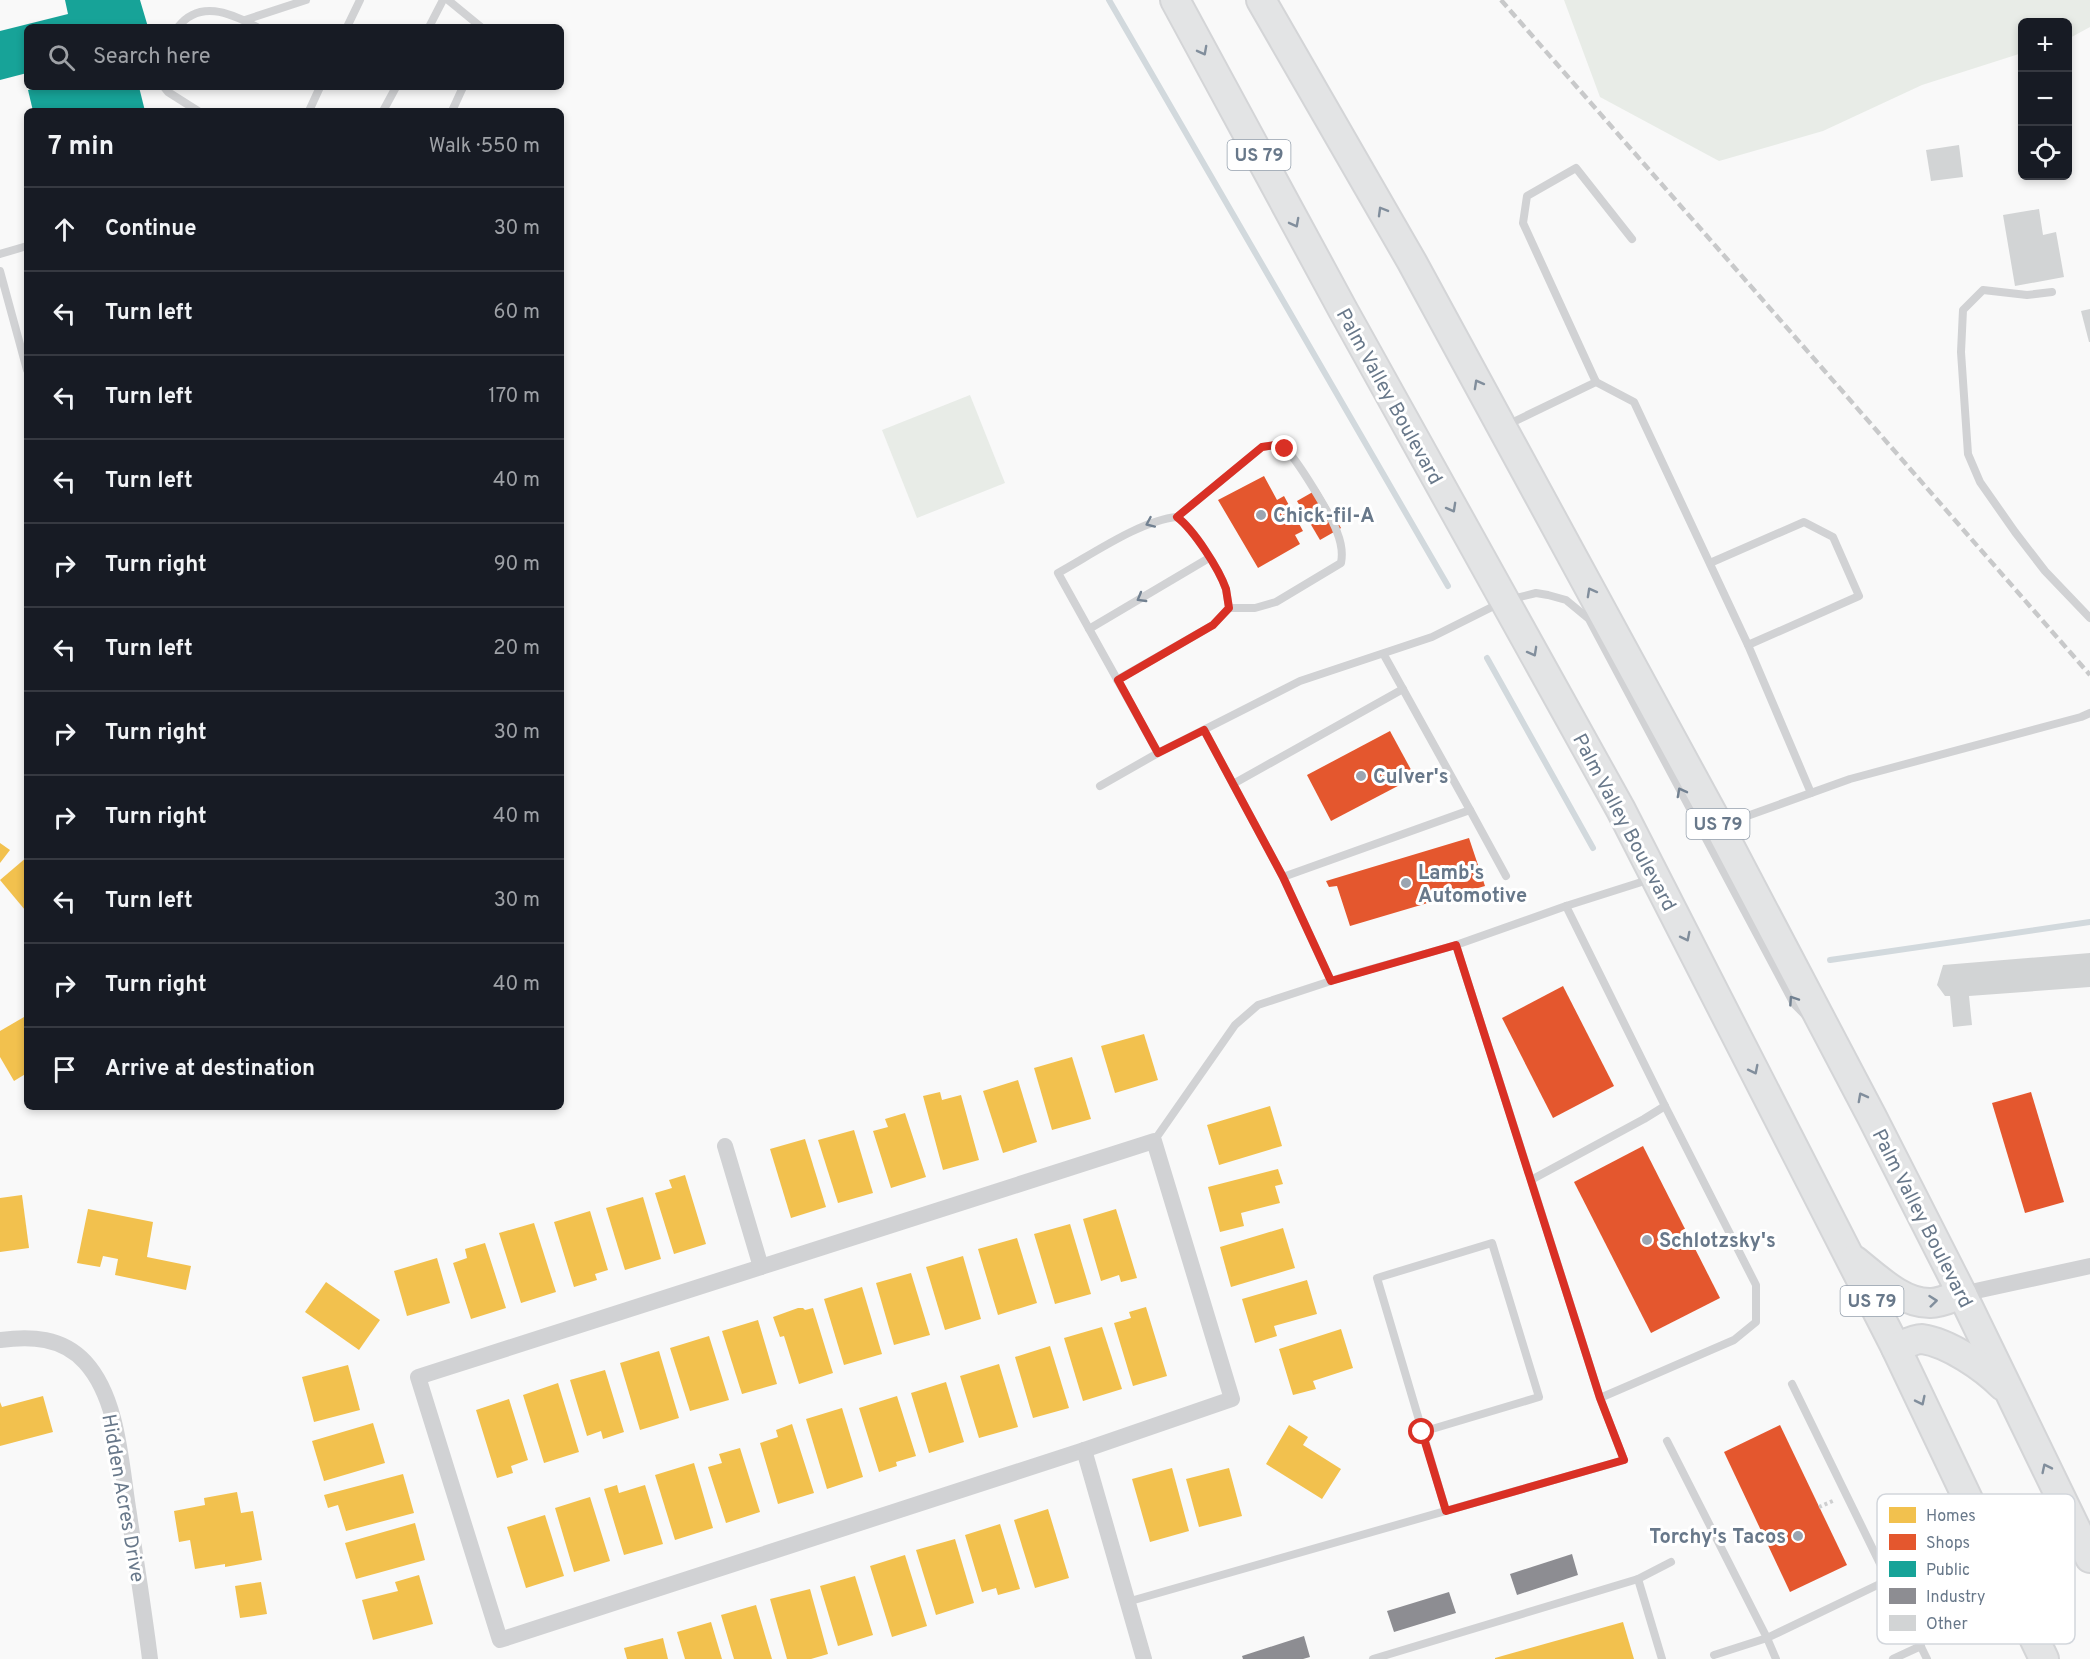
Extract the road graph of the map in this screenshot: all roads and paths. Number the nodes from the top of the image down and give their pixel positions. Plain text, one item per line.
1 (306, 0) edge
2 (360, 0) edge
3 (443, 0) edge
4 (448, 0) edge
5 (1175, 0) edge
6 (1261, 0) edge
7 (245, 20) junction
8 (180, 24) edge
9 (252, 24) edge
10 (348, 24) edge
11 (431, 24) edge
12 (477, 24) edge
13 (166, 90) edge
14 (319, 90) edge
15 (394, 90) edge
16 (462, 90) edge
17 (193, 108) edge
18 (310, 108) edge
19 (385, 108) edge
20 (453, 108) edge
21 (1632, 239) dead end
22 (24, 247) edge
23 (0, 254) edge
24 (0, 271) edge
25 (2052, 292) dead end
26 (24, 359) edge
27 (1596, 382) junction
28 (1502, 428) junction
29 (1177, 517) junction
30 (1209, 558) junction
31 (1710, 563) junction
32 (1504, 601) junction
33 (1229, 608) junction
34 (2090, 618) edge
35 (1089, 628) junction
36 (1748, 645) junction
37 (1384, 654) junction
38 (1118, 680) junction
39 (1403, 689) junction
40 (2090, 713) edge
41 (1204, 730) junction
42 (1158, 753) junction
43 (1233, 784) junction
44 (1100, 786) dead end
45 (1811, 793) junction
46 (1470, 810) junction
47 (1719, 826) junction
48 (1506, 876) dead end
49 (1283, 877) junction
50 (1655, 877) junction
51 (1566, 906) junction
52 (1456, 945) junction
53 (1331, 981) junction
54 (1833, 1042) junction
55 (1665, 1106) junction
56 (1154, 1141) junction
57 (725, 1146) dead end
58 (1531, 1180) junction
59 (1848, 1254) junction
60 (2090, 1266) edge
61 (761, 1267) junction
62 (1962, 1294) junction
63 (0, 1340) edge
64 (1896, 1348) junction
65 (1791, 1384) dead end
66 (2010, 1394) junction
67 (1600, 1398) junction
68 (1422, 1432) junction
69 (1667, 1441) dead end
70 (1084, 1450) junction
71 (1965, 1494) edge
72 (2059, 1494) edge
73 (1834, 1500) dead end
74 (1819, 1507) dead end
75 (1446, 1511) junction
76 (2075, 1527) edge
77 (1877, 1558) edge
78 (2090, 1558) edge
79 (1671, 1562) dead end
80 (1638, 1579) junction
81 (1877, 1585) edge
82 (1127, 1602) junction
83 (1767, 1638) junction
84 (2037, 1644) edge
85 (1920, 1646) joint
86 (1714, 1655) dead end
87 (150, 1659) edge
88 (1144, 1659) edge
89 (1373, 1659) edge
90 (1662, 1659) edge
91 (1776, 1659) edge
92 (1893, 1659) edge
93 (1927, 1659) edge
94 (2044, 1659) edge

1 - 7 lane
2 - 10 lane
3 - 11 lane
4 - 12 lane
5 -> 32 highway, Palm Valley Boulevard / US 79
28 -> 6 highway, Palm Valley Boulevard / US 79
7 - 8 lane
7 - 9 lane
13 - 17 lane
14 - 18 lane
15 - 19 lane
16 - 20 lane
21 - 27 lane
22 - 23 lane
24 - 26 lane
25 - 34 lane
27 - 28 lane
27 - 31 lane
47 -> 28 highway, Palm Valley Boulevard / US 79
29 - 30 lane
29 - 33 lane
29 -> 35 lane
30 - 33 lane
30 -> 35 lane
31 - 36 lane
31 - 36 lane
32 - 37 lane
32 -> 50 highway, Palm Valley Boulevard / US 79
54 -> 32 lane
33 - 38 lane
35 - 38 lane
36 - 45 lane
37 - 39 lane
37 - 41 lane
38 - 42 lane
39 - 43 lane
39 - 46 lane
40 - 45 lane
41 - 42 lane
41 - 43 lane
42 - 44 lane
43 - 49 lane
45 - 47 lane
46 - 48 lane
46 - 49 lane
47 - 54 highway, Palm Valley Boulevard / US 79
49 - 53 lane
50 - 51 lane
50 -> 59 highway, Palm Valley Boulevard / US 79
51 - 52 lane
51 - 55 lane
52 - 53 lane
52 - 58 lane
53 - 56 lane
62 -> 54 highway, Palm Valley Boulevard / US 79
55 - 58 lane
55 - 67 lane
56 - 61 street
56 - 70 street
57 - 61 street
58 - 67 lane
59 -> 62 highway
59 - 64 highway, Palm Valley Boulevard / US 79
60 - 62 street
61 - 70 street
62 - 66 highway, Palm Valley Boulevard / US 79
63 - 87 street, Hidden Acres Drive
64 - 66 highway
64 -> 71 highway, Palm Valley Boulevard / US 79
65 - 77 lane
72 -> 66 highway, Palm Valley Boulevard / US 79
67 - 75 lane
68 - 68 lane
68 - 75 lane
69 - 83 lane
70 - 82 street
73 - 74 path
75 - 82 lane
78 -> 76 highway, Palm Valley Boulevard / US 79
79 - 80 lane
80 - 89 lane
80 - 90 lane
81 - 83 lane
82 - 88 street
83 - 86 lane
83 - 91 lane
84 -> 94 highway, Palm Valley Boulevard / US 79
85 - 92 lane
85 - 93 lane

